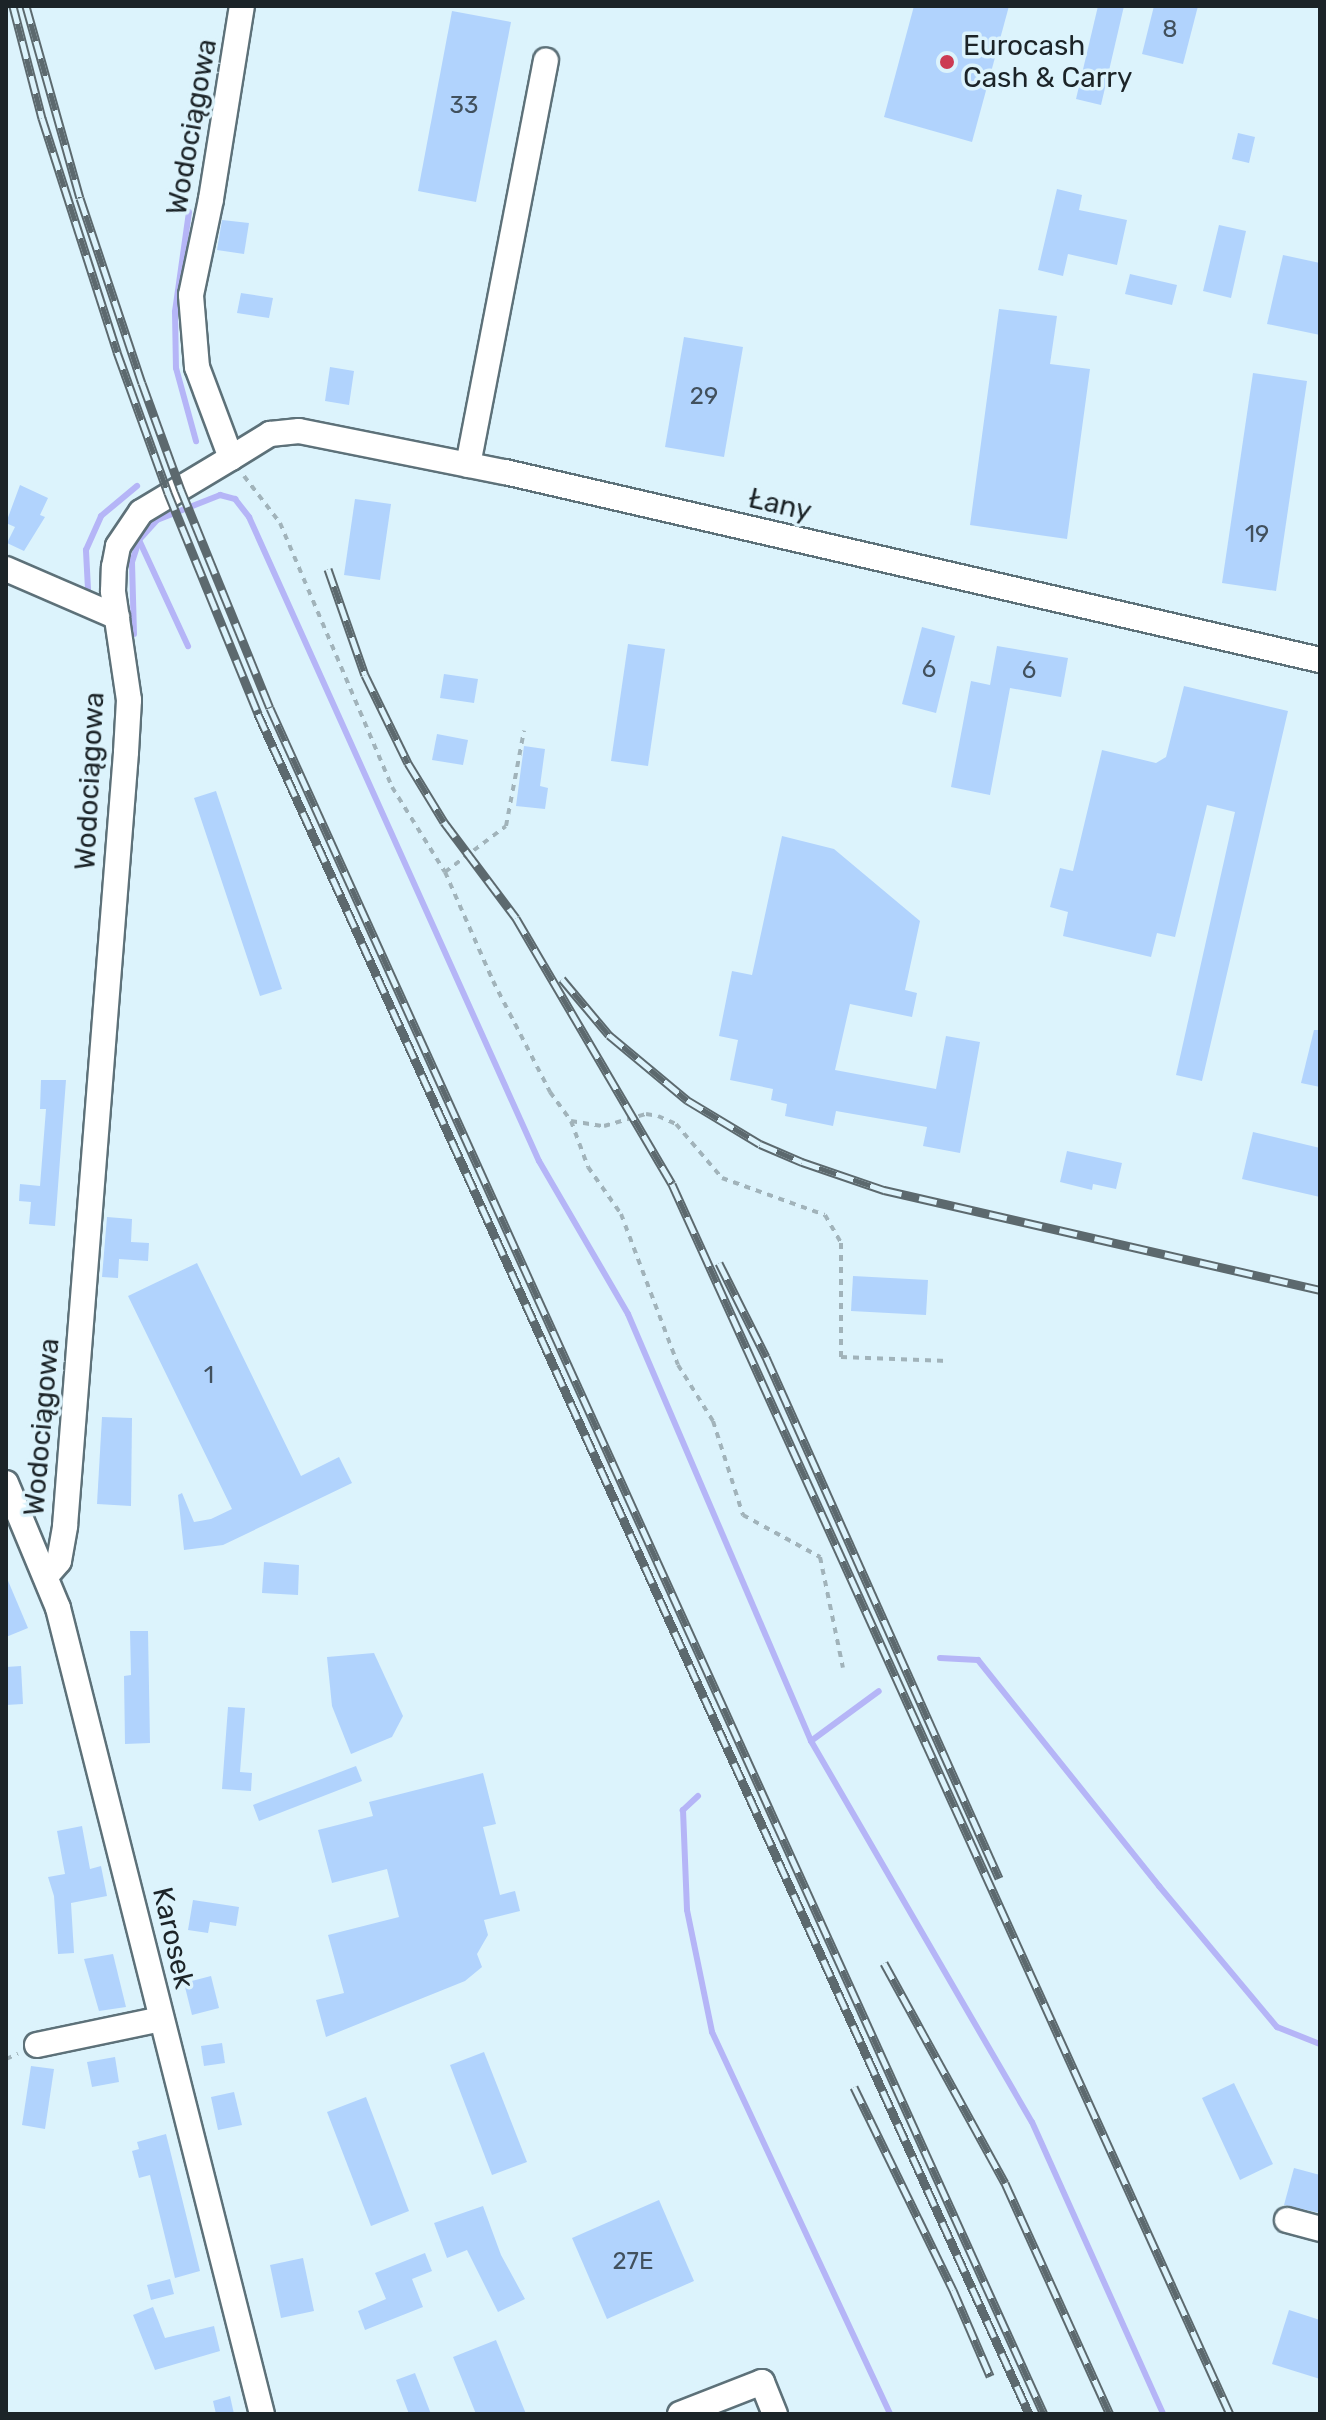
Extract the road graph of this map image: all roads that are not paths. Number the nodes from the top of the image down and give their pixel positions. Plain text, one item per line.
1 (242, 6) edge
2 (546, 60) dead end
3 (231, 458) junction
4 (468, 465) junction
5 (6, 569) edge
6 (117, 617) junction
7 (1320, 660) edge
8 (6, 1483) edge
9 (47, 1575) junction
10 (161, 2019) junction
11 (37, 2045) dead end
12 (1287, 2220) dead end
13 (1320, 2229) edge
14 (262, 2414) edge
15 (680, 2414) edge
16 (775, 2414) edge

1 - 3 street, Wodociągowa
2 - 4 street
3 - 4 street, Łany
3 - 6 street, Wodociągowa
4 - 7 street, Łany
5 - 6 street
6 - 9 street, Wodociągowa
8 - 9 street, Karosek
9 - 10 street, Karosek
10 - 11 street
10 - 14 street, Karosek
12 - 13 street
15 - 16 street

